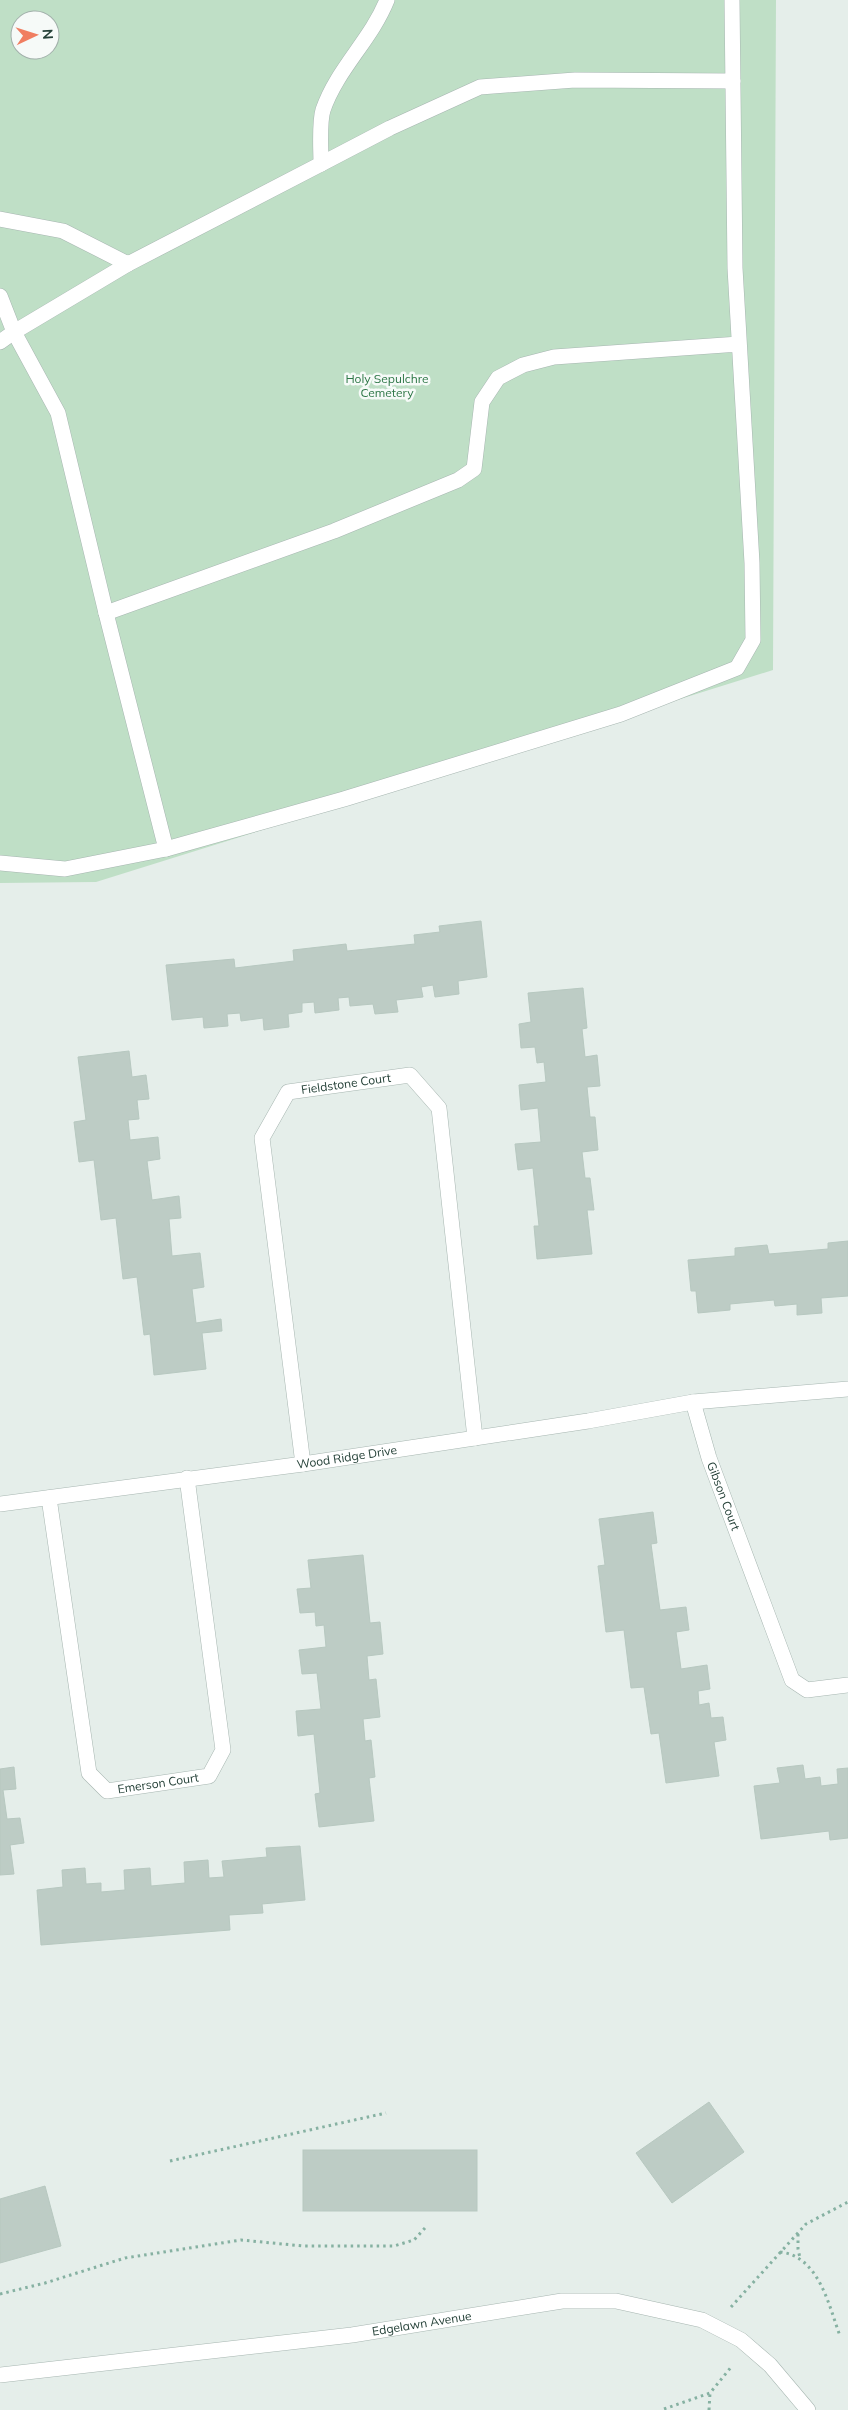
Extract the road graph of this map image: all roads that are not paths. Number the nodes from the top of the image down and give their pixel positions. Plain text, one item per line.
1 (387, 0) edge
2 (732, 0) edge
3 (732, 81) junction
4 (321, 164) junction
5 (0, 219) edge
6 (128, 264) junction
7 (0, 296) edge
8 (14, 332) junction
9 (0, 342) edge
10 (739, 344) junction
11 (106, 614) junction
12 (166, 849) junction
13 (0, 864) edge
14 (848, 1389) edge
15 (692, 1402) junction
16 (475, 1438) junction
17 (303, 1464) junction
18 (188, 1478) junction
19 (49, 1498) junction
20 (0, 1504) edge
21 (848, 1684) edge
22 (0, 2374) edge
23 (808, 2410) edge

1 - 4 street
2 - 3 street
3 - 4 street
3 - 10 street
4 - 6 street
5 - 6 street
6 - 8 street
7 - 8 street
8 - 9 street
8 - 11 street
10 - 11 street
10 - 12 street
11 - 12 street
12 - 13 street
14 - 15 street
15 - 16 street, Wood Ridge Drive
15 - 21 street, Gibson Court
16 - 17 street, Wood Ridge Drive
16 - 17 street, Fieldstone Court
17 - 18 street, Wood Ridge Drive
18 - 19 street, Wood Ridge Drive
18 - 19 street, Emerson Court
19 - 20 street, Wood Ridge Drive
22 - 23 street, Edgelawn Avenue

